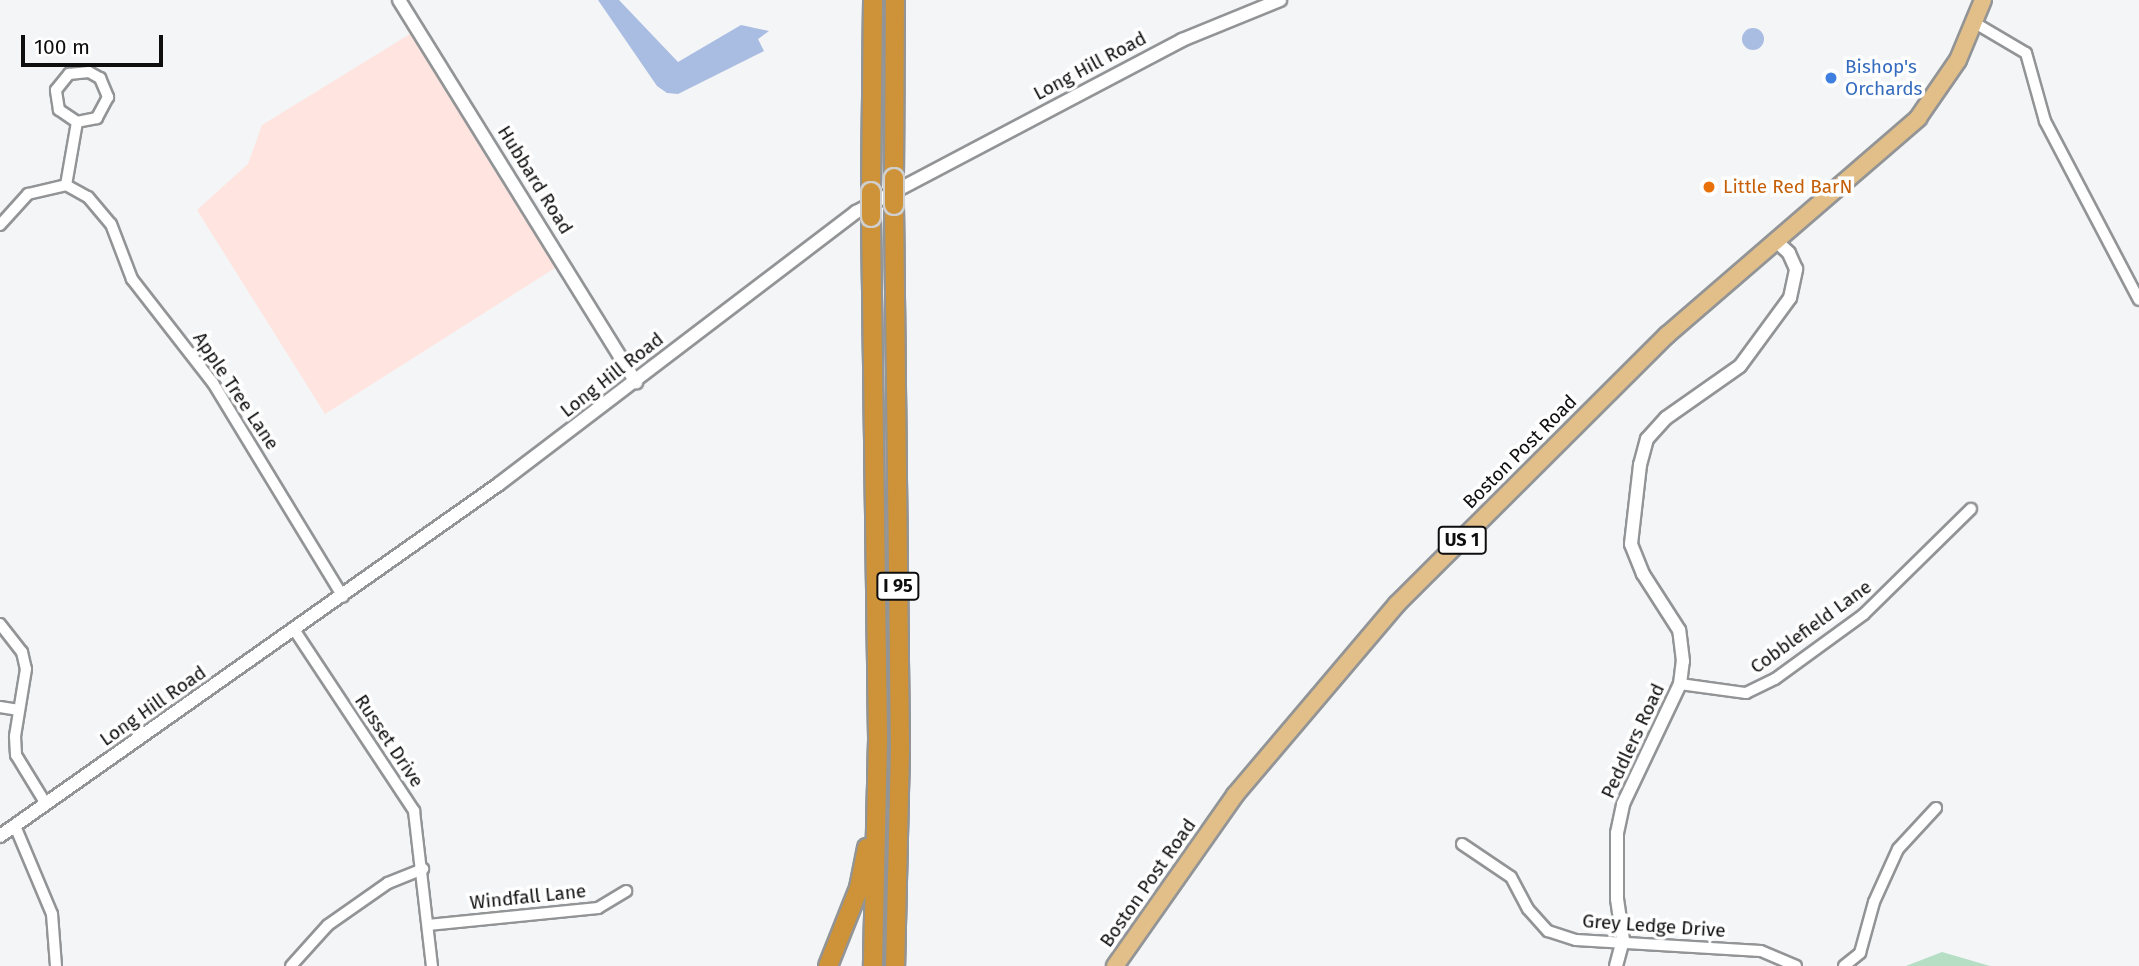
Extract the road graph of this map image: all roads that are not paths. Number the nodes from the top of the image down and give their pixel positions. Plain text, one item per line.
1 (399, 0) edge
2 (873, 0) edge
3 (895, 0) edge
4 (1280, 0) edge
5 (1983, 0) edge
6 (1975, 23) junction
7 (77, 122) junction
8 (66, 185) junction
9 (0, 225) edge
10 (1775, 240) junction
11 (2135, 275) edge
12 (2139, 300) edge
13 (636, 382) junction
14 (1970, 509) dead end
15 (343, 597) junction
16 (0, 624) edge
17 (295, 631) junction
18 (1681, 684) junction
19 (0, 707) edge
20 (19, 710) junction
21 (877, 740) junction
22 (46, 804) junction
23 (1936, 808) dead end
24 (15, 826) junction
25 (0, 836) edge
26 (1462, 844) dead end
27 (423, 869) junction
28 (626, 891) dead end
29 (428, 925) junction
30 (1623, 940) junction
31 (56, 966) edge
32 (291, 966) edge
33 (432, 966) edge
34 (828, 966) edge
35 (873, 966) edge
36 (895, 966) edge
37 (1115, 966) edge
38 (1616, 966) edge
39 (1796, 966) edge
40 (1843, 966) edge

1 - 13 street, Hubbard Road
2 - 21 highway, I 95, bridge
3 - 36 highway, I 95, bridge
4 - 13 street, Long Hill Road
5 - 6 main road, Boston Post Road / US 1
6 - 10 main road, Boston Post Road / US 1
6 - 11 street
7 - 7 street
7 - 8 street
8 - 9 street
8 - 15 street, Apple Tree Lane
10 - 18 street, Peddlers Road
10 - 37 main road, Boston Post Road / US 1
11 - 12 street
13 - 15 street, Long Hill Road
14 - 18 street, Cobblefield Lane
15 - 17 street, Long Hill Road
16 - 20 street
17 - 22 street, Long Hill Road
17 - 27 street, Russet Drive
18 - 30 street, Peddlers Road
19 - 20 street
20 - 22 street
21 - 34 highway
21 - 35 highway, I 95
22 - 24 street, Long Hill Road
23 - 40 street
24 - 25 street, Long Hill Road
24 - 31 street
26 - 30 street, Grey Ledge Drive
27 - 29 street, Russet Drive
27 - 32 street
28 - 29 street, Windfall Lane
29 - 33 street, Russet Drive
30 - 38 street, Peddlers Road
30 - 39 street, Grey Ledge Drive

